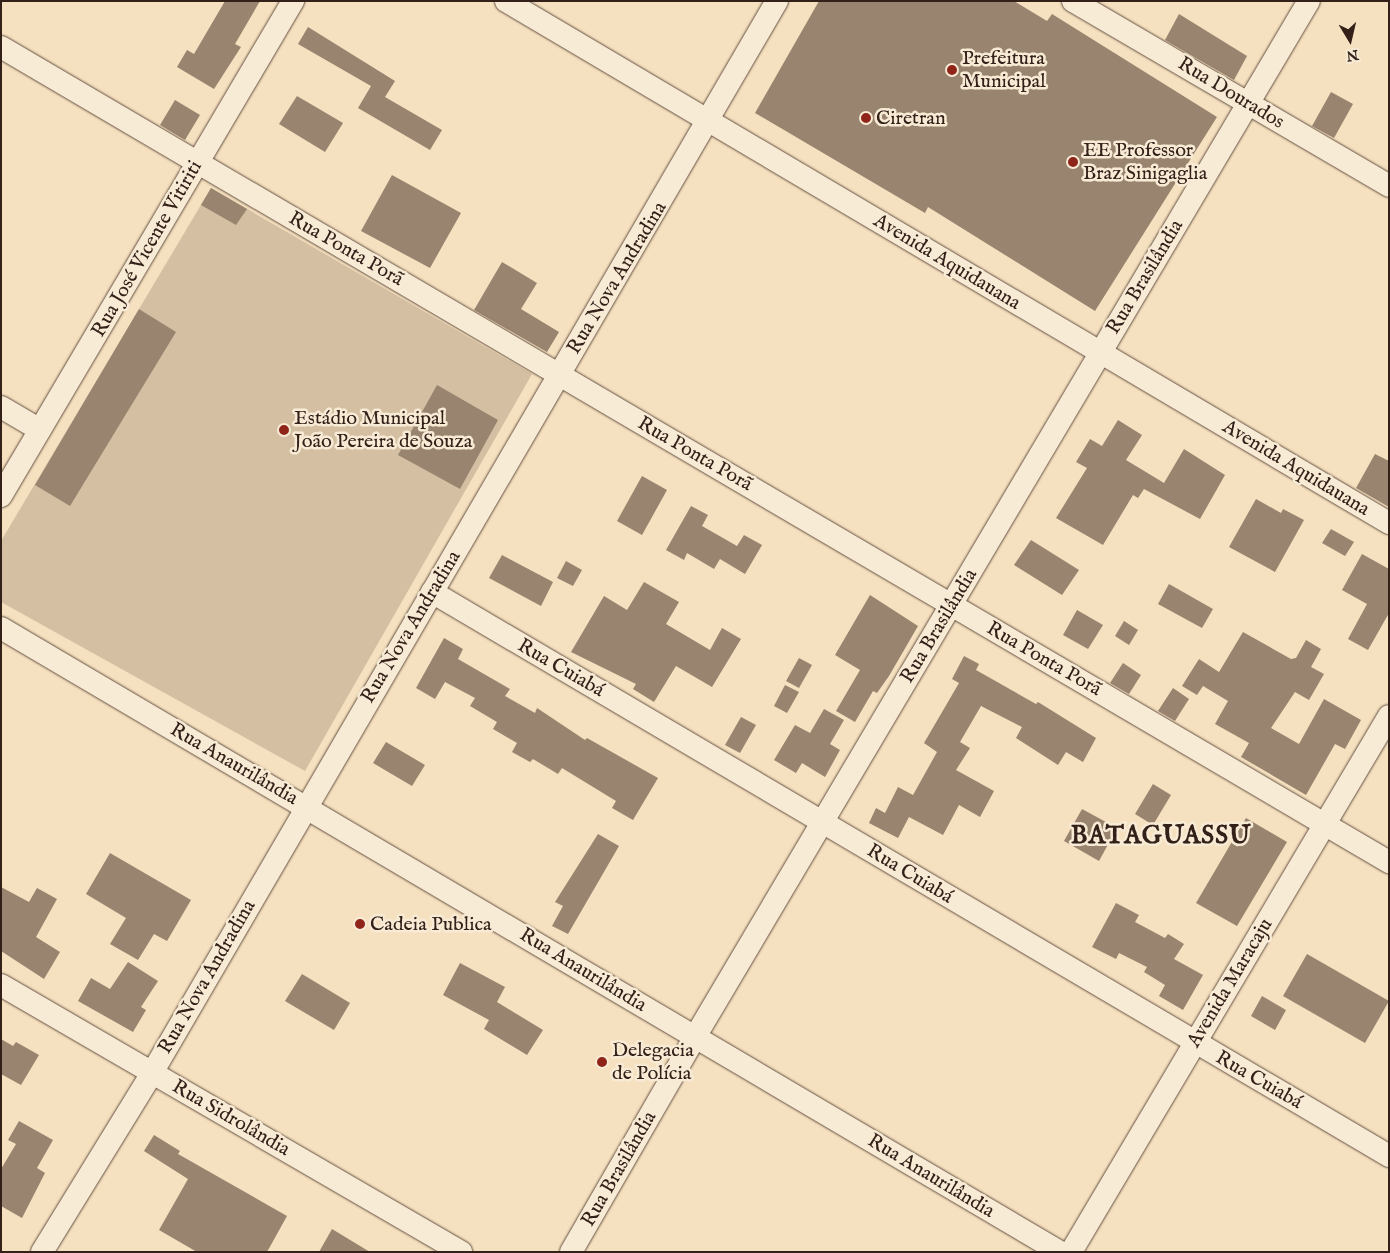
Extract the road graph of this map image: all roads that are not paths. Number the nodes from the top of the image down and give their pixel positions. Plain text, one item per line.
1 (293, 1) edge
2 (506, 1) edge
3 (777, 1) edge
4 (1073, 1) edge
5 (1309, 1) edge
6 (1, 47) edge
7 (1249, 103) junction
8 (709, 122) junction
9 (198, 162) junction
10 (1389, 186) edge
11 (1101, 353) junction
12 (560, 374) junction
13 (1, 407) edge
14 (40, 430) junction
15 (1, 496) edge
16 (1389, 523) edge
17 (432, 592) junction
18 (952, 604) junction
19 (1, 628) edge
20 (1389, 716) edge
21 (305, 807) junction
22 (822, 822) junction
23 (1324, 823) junction
24 (1389, 862) edge
25 (1, 985) edge
26 (695, 1036) junction
27 (1195, 1042) junction
28 (152, 1073) junction
29 (1389, 1156) edge
30 (42, 1252) edge
31 (460, 1252) edge
32 (571, 1252) edge
33 (1060, 1252) edge
34 (1071, 1252) edge

1 - 9 street, Rua José Vicente Vitiriti
2 - 8 street, Avenida Aquidauana
3 - 8 street, Rua Nova Andradina
4 - 7 street, Rua Dourados
5 - 7 street, Rua Brasilândia
6 - 9 street, Rua Ponta Porã
7 - 10 street, Rua Dourados
7 - 11 street, Rua Brasilândia
8 - 11 street, Avenida Aquidauana
8 - 12 street, Rua Nova Andradina
9 - 12 street, Rua Ponta Porã
9 - 14 street, Rua José Vicente Vitiriti
11 - 16 street, Avenida Aquidauana
11 - 18 street, Rua Brasilândia
12 - 17 street, Rua Nova Andradina
12 - 18 street, Rua Ponta Porã
13 - 14 street
14 - 15 street, Rua José Vicente Vitiriti
17 - 21 street, Rua Nova Andradina
17 - 22 street, Rua Cuiabá
18 - 22 street, Rua Brasilândia
18 - 23 street, Rua Ponta Porã
19 - 21 street, Rua Anaurilândia
20 - 23 street, Avenida Maracaju
21 - 26 street, Rua Anaurilândia
21 - 28 street, Rua Nova Andradina
22 - 26 street, Rua Brasilândia
22 - 27 street, Rua Cuiabá
23 - 24 street, Rua Ponta Porã
23 - 27 street, Avenida Maracaju
25 - 28 street, Rua Sidrolândia
26 - 32 street, Rua Brasilândia
26 - 33 street, Rua Anaurilândia
27 - 29 street, Rua Cuiabá
27 - 34 street, Avenida Maracaju
28 - 30 street, Rua Nova Andradina
28 - 31 street, Rua Sidrolândia

